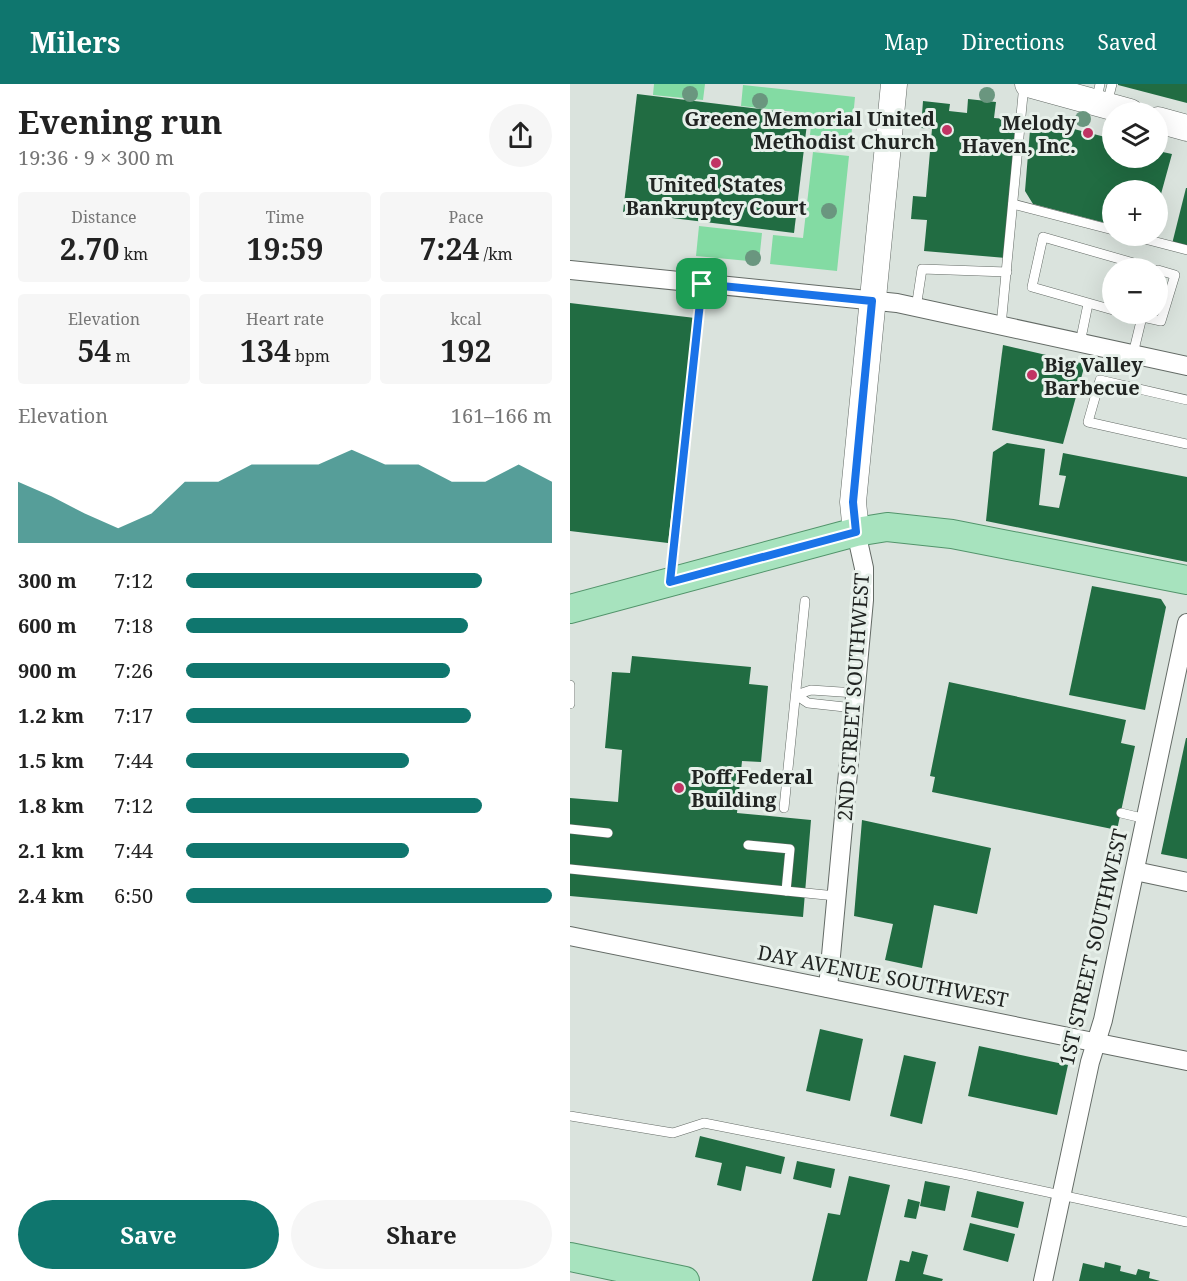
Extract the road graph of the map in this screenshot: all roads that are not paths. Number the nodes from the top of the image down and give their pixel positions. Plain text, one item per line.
1 (894, 84) edge
2 (1026, 84) edge
3 (1109, 98) edge
4 (1168, 123) edge
5 (1187, 128) edge
6 (1013, 204) junction
7 (1102, 227) edge
8 (1168, 245) edge
9 (1187, 250) edge
10 (1116, 258) edge
11 (570, 270) edge
12 (1007, 272) junction
13 (1168, 273) edge
14 (702, 284) junction
15 (1168, 298) edge
16 (872, 301) junction
17 (1088, 304) junction
18 (1102, 307) edge
19 (916, 308) junction
20 (1140, 324) edge
21 (1001, 326) junction
22 (1080, 343) junction
23 (1133, 354) junction
24 (1187, 366) edge
25 (1187, 400) edge
26 (1187, 444) edge
27 (856, 532) junction
28 (1187, 579) edge
29 (670, 582) junction
30 (805, 602) dead end
31 (570, 609) edge
32 (1187, 623) edge
33 (570, 685) edge
34 (796, 695) junction
35 (855, 701) junction
36 (570, 705) edge
37 (784, 808) dead end
38 (1121, 813) dead end
39 (1146, 819) junction
40 (570, 829) edge
41 (608, 833) dead end
42 (748, 845) dead end
43 (570, 869) edge
44 (1135, 871) junction
45 (1187, 882) edge
46 (786, 891) junction
47 (836, 896) junction
48 (570, 936) edge
49 (828, 988) junction
50 (1097, 1041) junction
51 (1187, 1061) edge
52 (570, 1116) edge
53 (1060, 1194) junction
54 (1187, 1222) edge
55 (570, 1257) edge
56 (685, 1281) edge
57 (1043, 1281) edge

1 - 16 main road, 2ND STREET SOUTHWEST
2 - 3 main road
2 - 6 lane
4 - 5 main road
6 - 7 lane
6 - 12 lane
8 - 9 lane
10 - 17 lane
11 - 14 street
12 - 19 lane
12 - 21 lane
13 - 15 lane
14 - 16 street
14 - 29 lane
16 - 19 street
16 - 27 main road, 2ND STREET SOUTHWEST
17 - 18 lane
17 - 22 lane
19 - 21 street
20 - 23 lane
21 - 22 street
22 - 23 street
23 - 24 street
25 - 26 lane
27 - 28 main road
27 - 29 main road
27 - 35 street, 2ND STREET SOUTHWEST
29 - 31 main road
30 - 34 lane
32 - 39 street, 1ST STREET SOUTHWEST
33 - 36 lane
34 - 35 lane
34 - 35 lane
34 - 37 lane
35 - 47 street, 2ND STREET SOUTHWEST
38 - 39 lane
39 - 44 street, 1ST STREET SOUTHWEST
40 - 41 lane
42 - 46 lane
43 - 46 lane
44 - 45 street
44 - 50 street, 1ST STREET SOUTHWEST
46 - 47 lane
47 - 49 street, 2ND STREET SOUTHWEST
48 - 49 street, DAY AVENUE SOUTHWEST
49 - 50 street, DAY AVENUE SOUTHWEST
50 - 51 street, DAY AVENUE SOUTHWEST
50 - 53 street, 1ST STREET SOUTHWEST
52 - 53 lane
53 - 54 lane
53 - 57 street, 1ST STREET SOUTHWEST
55 - 56 main road

